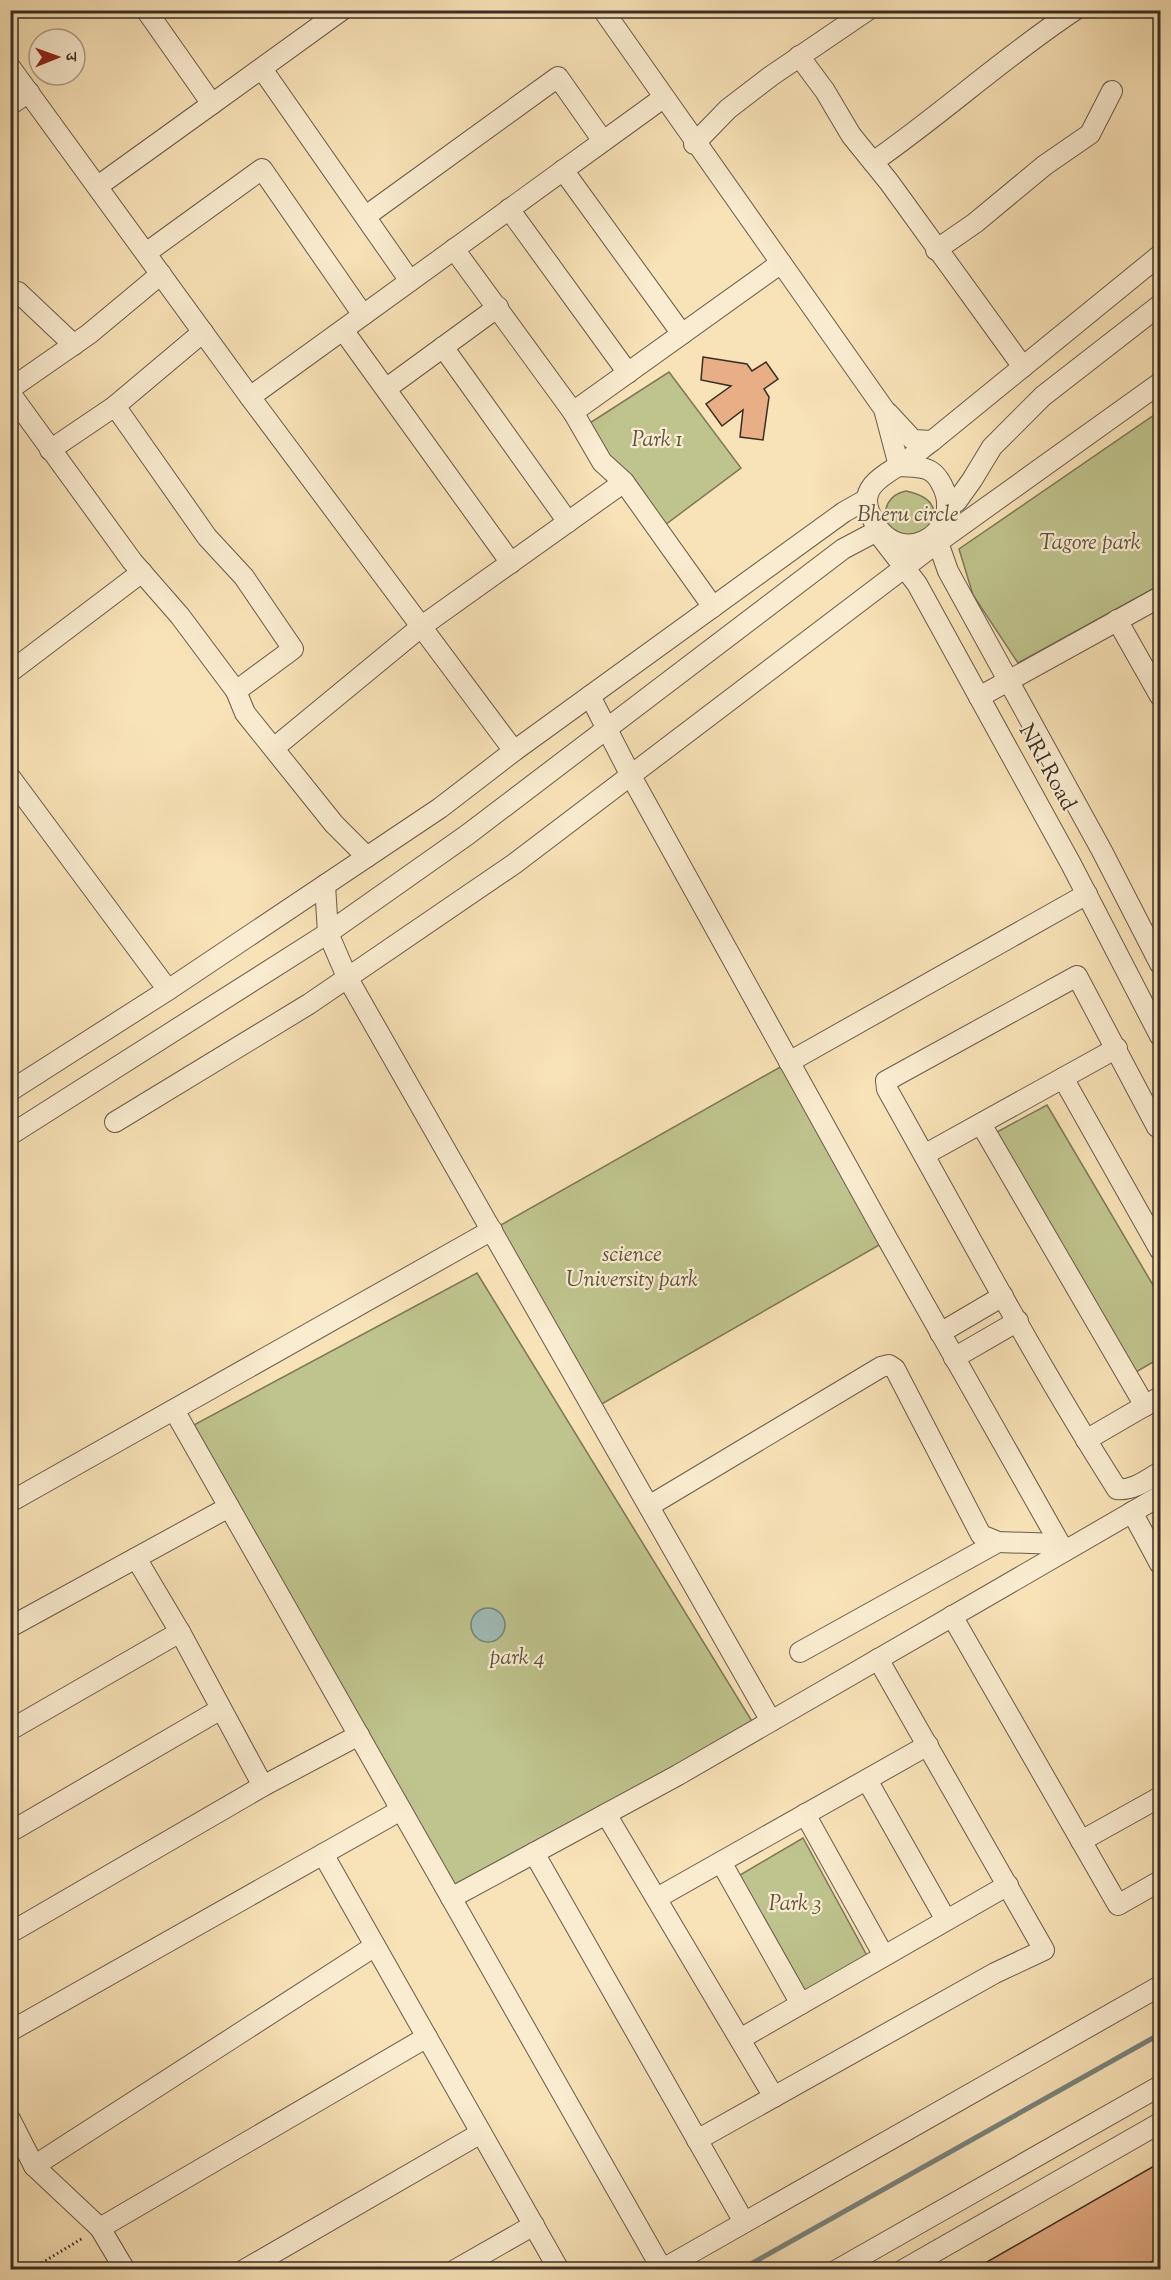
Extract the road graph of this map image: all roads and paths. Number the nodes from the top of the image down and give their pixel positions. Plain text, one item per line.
1 (146, 10) edge
2 (342, 10) edge
3 (603, 10) edge
4 (1075, 10) edge
5 (857, 14) edge
6 (800, 56) junction
7 (10, 67) edge
8 (262, 69) junction
9 (1112, 91) dead end
10 (29, 92) junction
11 (663, 98) junction
12 (212, 104) junction
13 (10, 105) edge
14 (603, 141) junction
15 (694, 144) junction
16 (873, 162) junction
17 (563, 170) junction
18 (98, 186) junction
19 (509, 209) junction
20 (366, 216) junction
21 (454, 249) junction
22 (936, 250) junction
23 (146, 253) junction
24 (1161, 255) edge
25 (781, 263) junction
26 (162, 274) junction
27 (410, 280) junction
28 (13, 291) edge
29 (1161, 305) edge
30 (498, 307) junction
31 (363, 315) junction
32 (343, 330) junction
33 (203, 332) junction
34 (682, 334) junction
35 (74, 345) junction
36 (443, 347) junction
37 (1023, 367) junction
38 (628, 373) junction
39 (1161, 383) edge
40 (387, 388) junction
41 (10, 391) edge
42 (250, 397) junction
43 (115, 406) junction
44 (884, 409) junction
45 (573, 412) junction
46 (932, 441) junction
47 (50, 450) junction
48 (899, 466) junction
49 (624, 482) junction
50 (867, 499) junction
51 (948, 508) junction
52 (568, 522) junction
53 (877, 531) junction
54 (937, 538) junction
55 (511, 563) junction
56 (905, 569) junction
57 (142, 572) junction
58 (1161, 597) edge
59 (713, 607) junction
60 (1117, 620) junction
61 (422, 626) junction
62 (10, 672) edge
63 (1008, 680) junction
64 (236, 691) junction
65 (590, 696) junction
66 (1161, 696) edge
67 (979, 697) junction
68 (607, 727) junction
69 (274, 748) junction
70 (514, 751) junction
71 (631, 776) junction
72 (10, 777) edge
73 (367, 857) junction
74 (325, 885) junction
75 (1087, 894) junction
76 (328, 933) junction
77 (1161, 964) edge
78 (347, 977) junction
79 (168, 990) junction
80 (1161, 1036) edge
81 (1117, 1048) junction
82 (789, 1062) junction
83 (1063, 1078) junction
84 (10, 1091) edge
85 (115, 1122) dead end
86 (981, 1124) junction
87 (1159, 1128) edge
88 (10, 1135) edge
89 (924, 1155) junction
90 (492, 1230) junction
91 (1161, 1250) edge
92 (1003, 1296) junction
93 (1018, 1321) junction
94 (940, 1334) junction
95 (954, 1358) junction
96 (1153, 1402) edge
97 (174, 1410) junction
98 (1086, 1440) junction
99 (1161, 1472) edge
100 (1161, 1496) edge
101 (10, 1502) edge
102 (649, 1506) junction
103 (229, 1507) junction
104 (1132, 1512) junction
105 (998, 1542) junction
106 (1062, 1547) junction
107 (136, 1558) junction
108 (1161, 1564) edge
109 (952, 1616) junction
110 (10, 1627) edge
111 (180, 1632) junction
112 (800, 1652) dead end
113 (878, 1659) junction
114 (221, 1709) junction
115 (771, 1721) junction
116 (10, 1730) edge
117 (359, 1736) junction
118 (928, 1745) junction
119 (867, 1780) junction
120 (263, 1786) junction
121 (1161, 1797) edge
122 (401, 1810) junction
123 (606, 1814) junction
124 (805, 1814) junction
125 (10, 1832) edge
126 (1081, 1841) junction
127 (534, 1853) junction
128 (323, 1854) junction
129 (721, 1862) junction
130 (1161, 1881) edge
131 (1008, 1885) junction
132 (451, 1898) junction
133 (657, 1898) junction
134 (946, 1920) junction
135 (12, 1928) edge
136 (375, 1946) junction
137 (884, 1956) junction
138 (1161, 1986) edge
139 (801, 2004) junction
140 (10, 2031) edge
141 (427, 2037) junction
142 (740, 2039) junction
143 (1159, 2090) edge
144 (774, 2097) junction
145 (10, 2119) edge
146 (1161, 2123) edge
147 (481, 2133) junction
148 (697, 2140) junction
149 (34, 2166) junction
150 (744, 2222) junction
151 (534, 2225) junction
152 (100, 2228) junction
153 (662, 2269) edge
154 (30, 2270) edge
155 (126, 2270) edge
156 (244, 2270) edge
157 (455, 2270) edge
158 (559, 2270) edge
159 (837, 2270) edge
160 (903, 2270) edge

1 - 12 street
2 - 8 street
3 - 11 street
4 - 16 street
5 - 6 street
6 - 15 street
6 - 16 street
7 - 10 street
8 - 12 street
8 - 20 street
9 - 22 street
10 - 13 street
10 - 18 street
11 - 14 street
11 - 15 street
12 - 18 street
14 - 17 street
14 - 20 street
15 - 25 street
16 - 22 street
17 - 19 street
17 - 34 street
18 - 23 street
19 - 21 street
19 - 38 street
20 - 27 street
21 - 27 street
21 - 30 street
22 - 37 street
23 - 26 street
23 - 31 street
24 - 37 street
25 - 34 street
25 - 44 street
26 - 33 street
26 - 35 street
27 - 31 street
28 - 35 street
29 - 51 street
30 - 36 street
30 - 45 street
31 - 32 street
32 - 40 street
32 - 42 street
33 - 42 street
33 - 43 street
34 - 38 street
35 - 41 street
36 - 40 street
36 - 52 street
37 - 46 street
38 - 45 street
39 - 54 street
40 - 55 street
41 - 47 street
42 - 61 street
43 - 47 street
43 - 64 street
44 - 46 street
44 - 48 street
45 - 49 street
46 - 48 street
47 - 57 street
48 - 50 street
48 - 51 street
49 - 52 street
49 - 59 street
50 - 53 street
50 - 59 street
51 - 54 street
52 - 55 street
53 - 54 street
53 - 56 street, NRI Road
53 - 68 street
54 - 56 street
54 - 63 street, NRI Road
55 - 61 street
56 - 67 street, NRI Road
56 - 71 street
57 - 62 street
57 - 64 street
58 - 60 street
59 - 65 street
60 - 63 street
60 - 66 street
61 - 69 street
61 - 70 street
63 - 67 street
63 - 77 street, NRI Road
64 - 69 street
65 - 68 street
65 - 70 street
67 - 75 street, NRI Road
68 - 71 street
68 - 76 street
69 - 73 street
70 - 73 street
71 - 78 street
71 - 82 street
72 - 79 street
73 - 74 street
74 - 76 street
74 - 79 street
75 - 80 street, NRI Road
75 - 82 street
76 - 78 street
76 - 88 street
78 - 85 street
78 - 90 street
79 - 84 street
81 - 83 street
81 - 87 street
81 - 89 street
82 - 94 street
83 - 86 street
83 - 91 street
86 - 89 street
86 - 96 street
89 - 92 street
90 - 97 street
90 - 102 street
92 - 93 street
92 - 94 street
93 - 95 street
93 - 98 street
94 - 95 street
95 - 106 street
96 - 98 street
97 - 101 street
97 - 103 street
98 - 99 street
100 - 104 street
102 - 105 street
102 - 115 street
103 - 107 street
103 - 117 street
104 - 106 street
104 - 108 street
105 - 106 street
105 - 112 street
106 - 109 street
107 - 110 street
107 - 111 street
109 - 113 street
109 - 126 street
111 - 114 street
111 - 116 street
113 - 115 street
113 - 118 street
114 - 120 street
114 - 125 street
115 - 123 street
117 - 120 street
117 - 122 street
118 - 119 street
118 - 131 street
119 - 124 street
119 - 134 street
120 - 135 street
121 - 126 street
122 - 128 street
122 - 132 street
123 - 127 street
123 - 133 street
124 - 129 street
124 - 137 street
126 - 130 street
127 - 132 street
127 - 148 street
128 - 136 street
128 - 140 street
129 - 133 street
129 - 139 street
131 - 134 street
131 - 144 street
132 - 153 street
133 - 142 street
134 - 137 street
136 - 141 street
136 - 149 street
137 - 139 street
138 - 150 street
139 - 142 street
141 - 147 street
141 - 152 street
142 - 144 street
143 - 159 street
144 - 148 street
145 - 149 street
146 - 160 street
147 - 151 street
147 - 156 street
148 - 150 street
149 - 152 street
150 - 153 street
151 - 157 street
151 - 158 street
152 - 154 path
152 - 155 street

